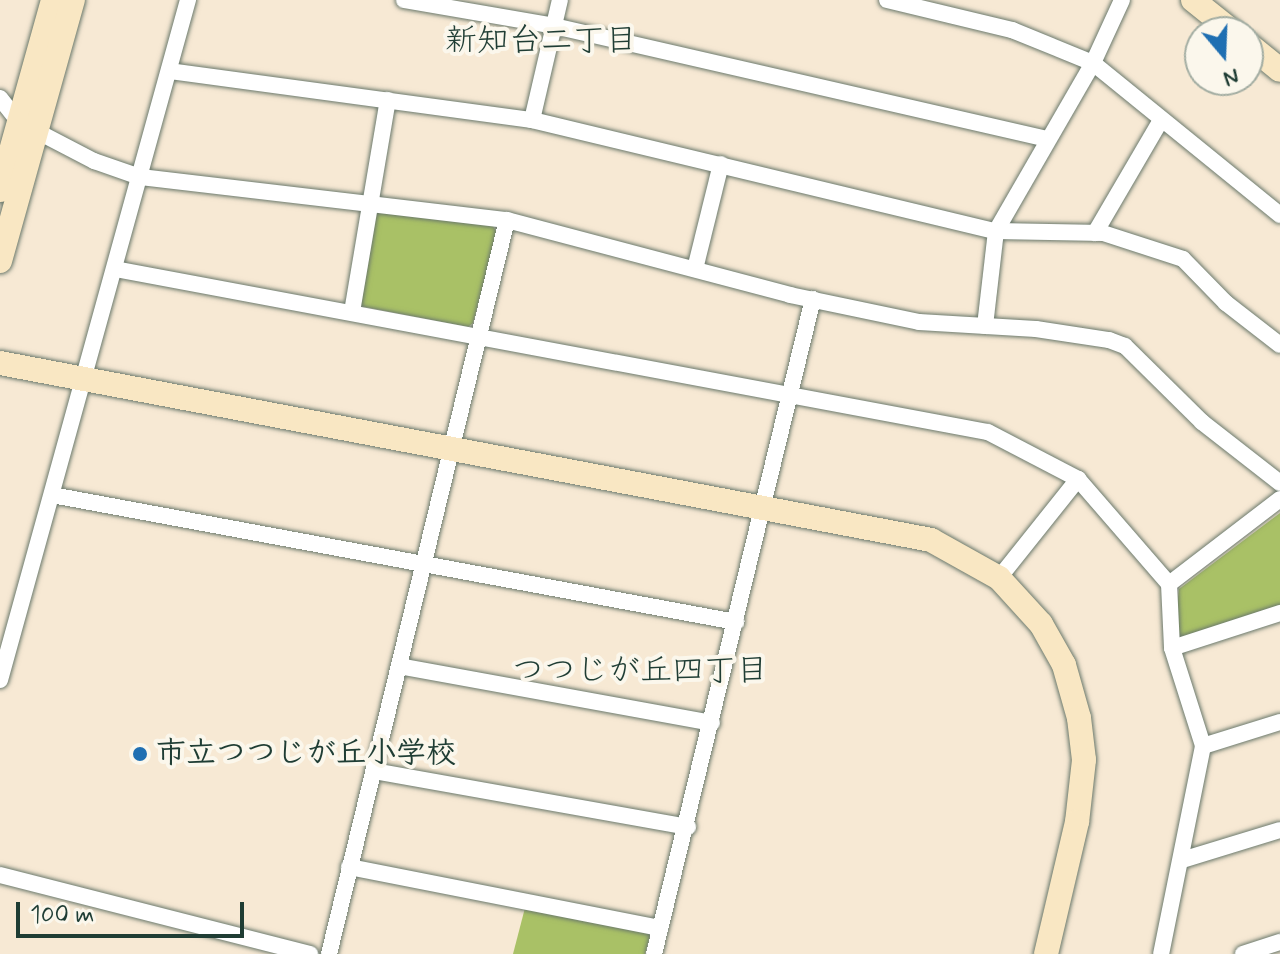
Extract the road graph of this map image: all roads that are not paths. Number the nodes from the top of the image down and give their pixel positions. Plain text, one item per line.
1 (53, 0) edge
2 (73, 0) edge
3 (188, 0) edge
4 (404, 0) edge
5 (560, 0) edge
6 (887, 0) edge
7 (1122, 0) edge
8 (1193, 0) edge
9 (1213, 16) edge
10 (554, 26) junction
11 (1264, 57) edge
12 (1093, 63) junction
13 (1280, 70) edge
14 (169, 71) junction
15 (0, 98) edge
16 (388, 100) junction
17 (532, 120) junction
18 (1161, 120) junction
19 (28, 126) junction
20 (1047, 139) junction
21 (721, 164) junction
22 (140, 177) junction
23 (0, 190) edge
24 (375, 202) junction
25 (1280, 215) edge
26 (507, 220) junction
27 (996, 231) junction
28 (1095, 233) junction
29 (0, 261) edge
30 (115, 269) junction
31 (695, 269) junction
32 (813, 299) junction
33 (352, 312) junction
34 (985, 326) junction
35 (480, 336) junction
36 (1280, 345) edge
37 (0, 363) edge
38 (83, 381) junction
39 (794, 395) junction
40 (453, 449) junction
41 (1078, 479) junction
42 (1280, 483) edge
43 (52, 495) junction
44 (1280, 499) edge
45 (767, 506) junction
46 (426, 564) junction
47 (999, 578) junction
48 (1169, 584) junction
49 (1280, 613) edge
50 (736, 622) junction
51 (1172, 648) junction
52 (399, 666) junction
53 (0, 680) edge
54 (1280, 722) edge
55 (712, 723) junction
56 (1203, 746) junction
57 (374, 771) junction
58 (688, 827) junction
59 (1280, 830) edge
60 (1182, 860) junction
61 (349, 867) junction
62 (0, 875) edge
63 (660, 928) junction
64 (1280, 942) edge
65 (310, 954) edge
66 (329, 954) edge
67 (654, 954) edge
68 (1046, 954) edge
69 (1161, 954) edge
70 (1243, 954) edge

1 - 19 street
2 - 19 street
3 - 14 street
4 - 10 street
5 - 10 street
6 - 12 street
7 - 12 street
8 - 9 street
10 - 17 street
10 - 20 street
11 - 13 street
12 - 18 street
12 - 20 street
14 - 16 street
14 - 22 street
15 - 19 street
16 - 17 street
16 - 24 street
17 - 21 street
18 - 25 street
18 - 28 street
19 - 22 street
19 - 23 street
19 - 29 street
20 - 27 street
21 - 27 street
21 - 31 street
22 - 24 street
22 - 30 street
24 - 26 street
24 - 33 street
26 - 31 street
26 - 35 street
27 - 28 street
27 - 34 street
28 - 36 street
30 - 33 street
30 - 38 street
31 - 32 street
32 - 34 street
32 - 39 street
33 - 35 street
34 - 42 street
35 - 39 street
35 - 40 street
37 - 38 street
38 - 40 street
38 - 43 street
39 - 41 street
39 - 45 street
40 - 45 street
40 - 46 street
41 - 47 street
41 - 48 street
43 - 46 street
43 - 53 street
44 - 48 street
45 - 47 street
45 - 50 street
46 - 50 street
46 - 52 street
47 - 68 street
48 - 51 street
49 - 51 street
50 - 55 street
51 - 56 street
52 - 55 street
52 - 57 street
54 - 56 street
55 - 58 street
56 - 60 street
57 - 58 street
57 - 61 street
58 - 63 street
59 - 60 street
60 - 69 street
61 - 63 street
61 - 66 street
62 - 65 street
63 - 67 street
64 - 70 street

